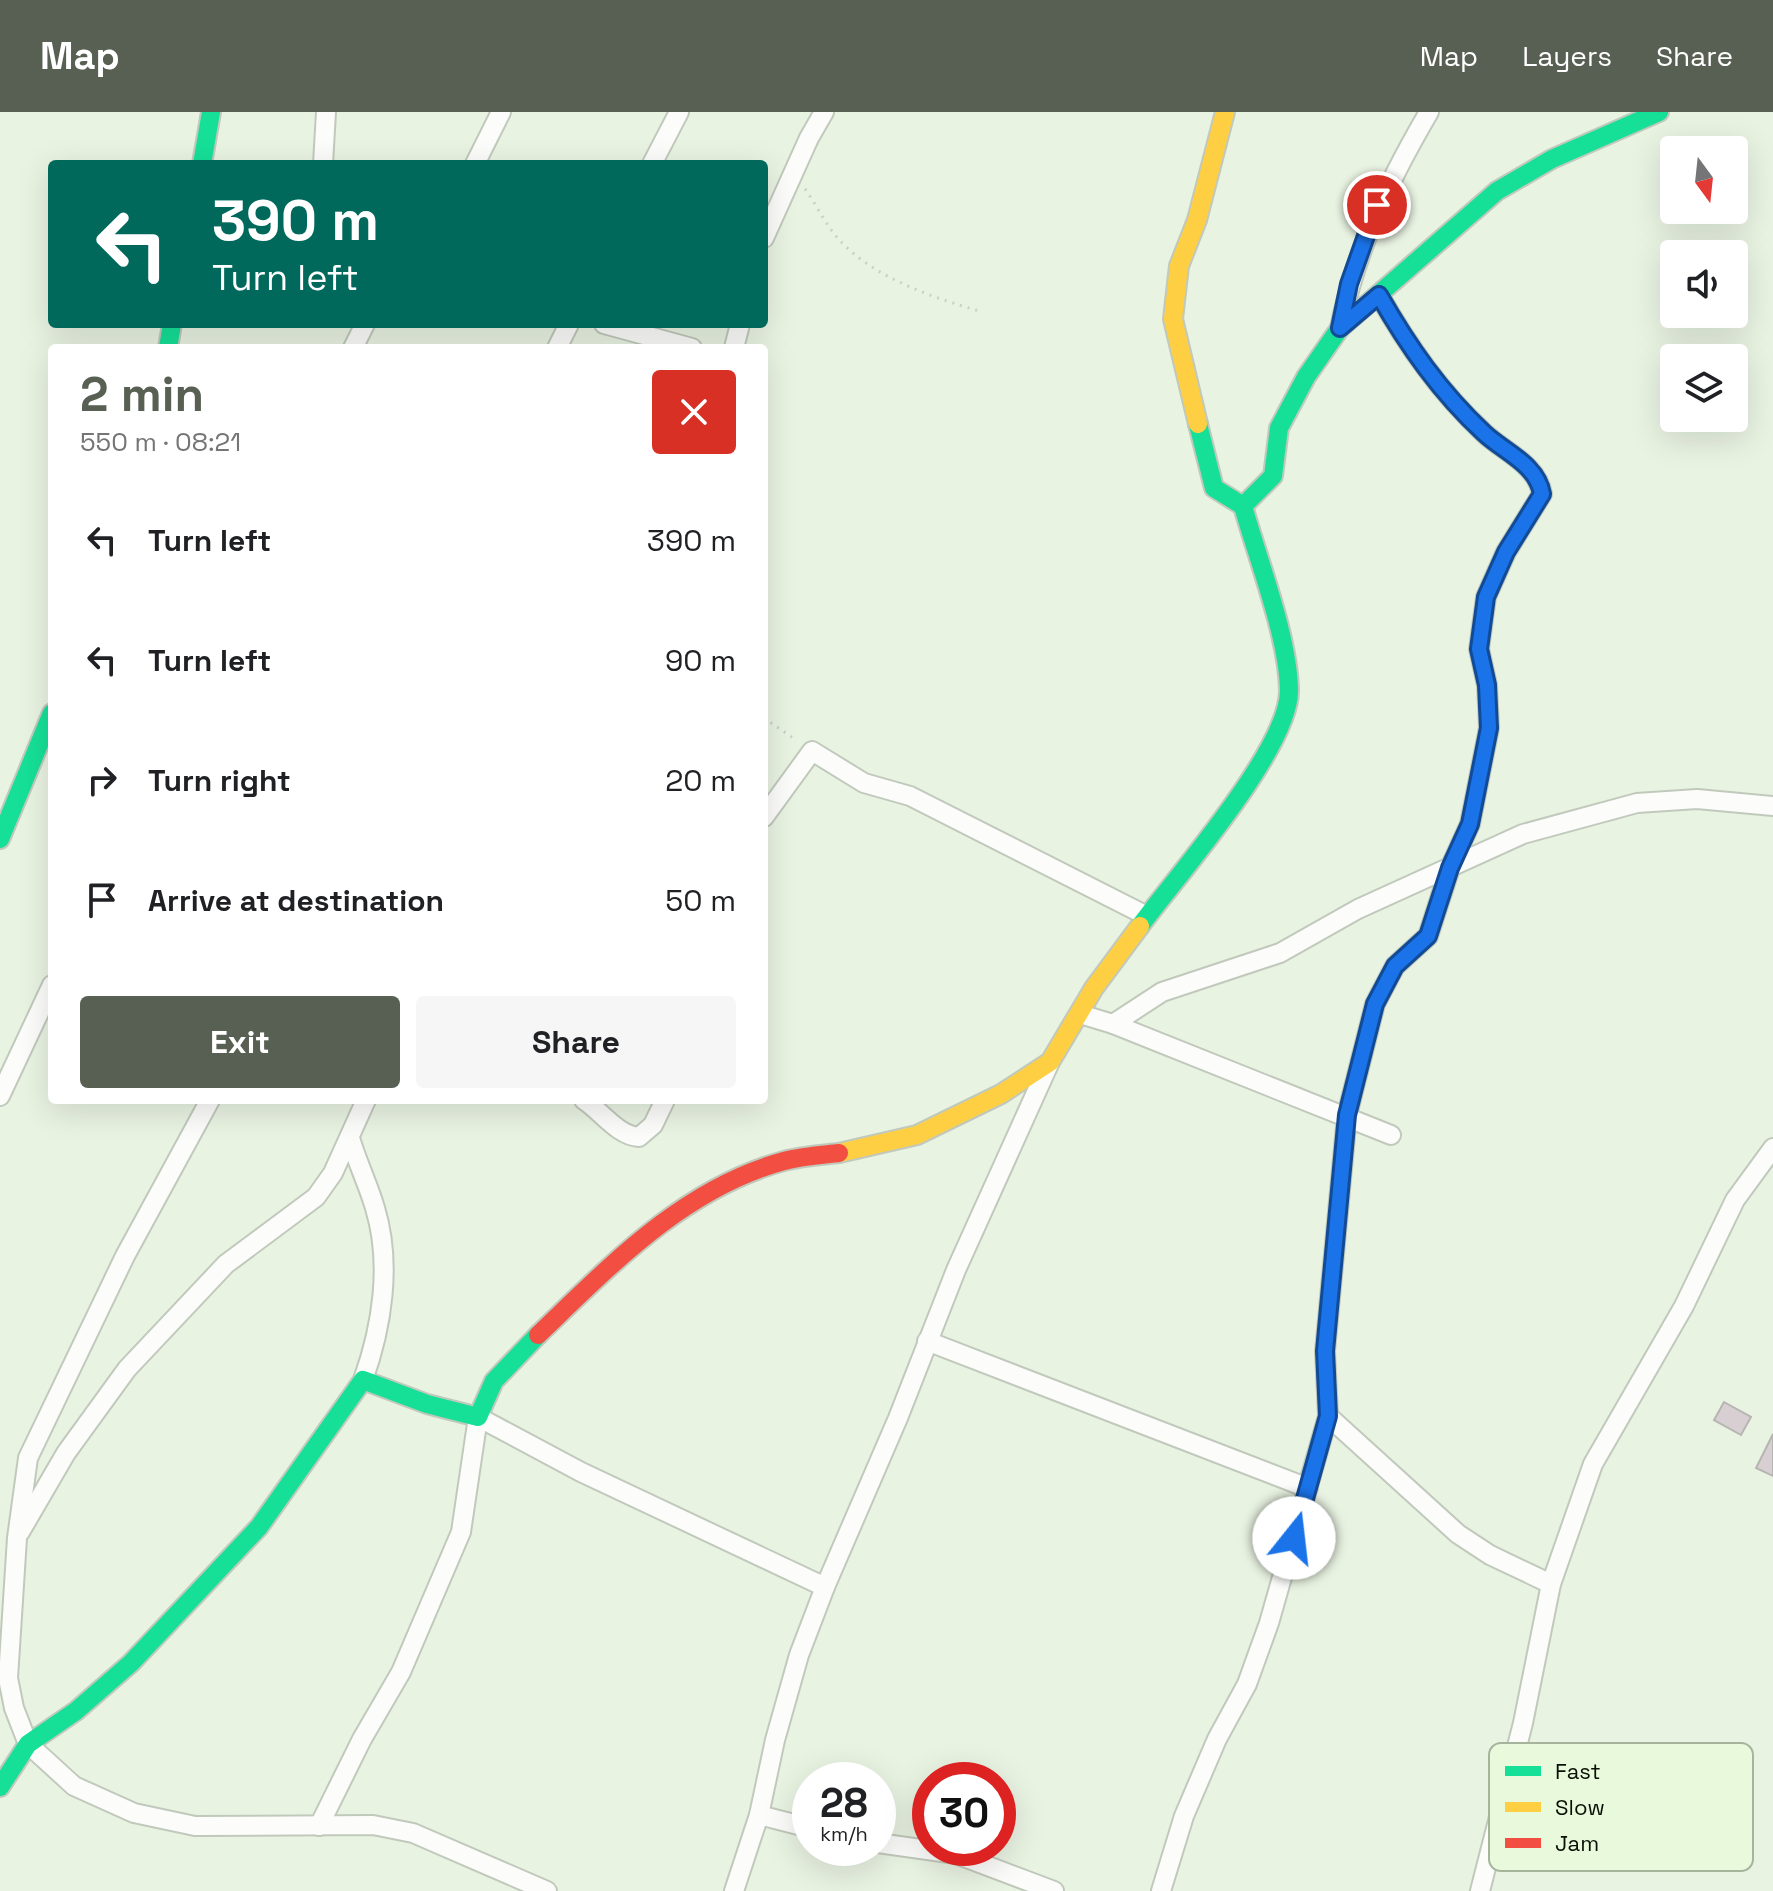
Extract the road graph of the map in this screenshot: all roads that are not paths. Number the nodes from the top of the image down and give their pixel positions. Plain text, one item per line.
1 (211, 112) edge
2 (326, 112) edge
3 (501, 112) edge
4 (679, 112) edge
5 (824, 112) edge
6 (1225, 112) edge
7 (1429, 112) edge
8 (1659, 112) edge
9 (203, 160) edge
10 (323, 160) edge
11 (477, 160) edge
12 (654, 160) edge
13 (768, 229) edge
14 (1379, 295) junction
15 (619, 328) edge
16 (1340, 328) junction
17 (677, 344) edge
18 (1243, 506) junction
19 (48, 723) edge
20 (1773, 806) edge
21 (768, 812) edge
22 (0, 839) edge
23 (1450, 868) junction
24 (1147, 916) junction
25 (48, 994) edge
26 (1080, 1014) junction
27 (1113, 1024) junction
28 (1050, 1062) junction
29 (0, 1096) edge
30 (208, 1104) edge
31 (364, 1104) edge
32 (590, 1104) edge
33 (663, 1104) edge
34 (1347, 1115) junction
35 (1391, 1135) dead end
36 (350, 1138) junction
37 (1773, 1148) edge
38 (927, 1341) junction
39 (363, 1380) junction
40 (1328, 1416) junction
41 (478, 1417) junction
42 (1308, 1488) junction
43 (17, 1538) junction
44 (1551, 1584) junction
45 (825, 1587) junction
46 (0, 1599) edge
47 (10, 1625) junction
48 (1518, 1743) edge
49 (28, 1744) junction
50 (0, 1787) edge
51 (759, 1815) junction
52 (792, 1823) edge
53 (319, 1826) junction
54 (896, 1846) edge
55 (1489, 1856) edge
56 (547, 1891) edge
57 (734, 1891) edge
58 (1054, 1891) edge
59 (1161, 1891) edge
60 (1480, 1891) edge

1 - 9 main road
2 - 10 street
3 - 11 street
4 - 12 street
5 - 13 street
6 - 18 main road
7 - 16 street
8 - 14 main road
14 - 16 main road
14 - 23 street
15 - 17 street
16 - 18 main road
18 - 24 main road
19 - 22 main road
20 - 23 street
21 - 24 street
23 - 27 street
23 - 34 street
24 - 26 main road
25 - 29 street
26 - 27 street
26 - 28 main road
27 - 34 street
28 - 38 street
28 - 41 main road
30 - 43 street
31 - 36 street
32 - 33 street
34 - 35 street
34 - 40 street
36 - 39 street
36 - 43 street
37 - 44 street
38 - 42 street
38 - 45 street
39 - 41 main road
39 - 49 main road
40 - 42 street
40 - 44 street
41 - 45 street
41 - 53 street
42 - 59 street
43 - 47 street
44 - 48 street
45 - 51 street
46 - 47 street
47 - 49 street
49 - 50 main road
49 - 53 street
51 - 52 street
51 - 57 street
53 - 56 street
54 - 58 street
55 - 60 street

